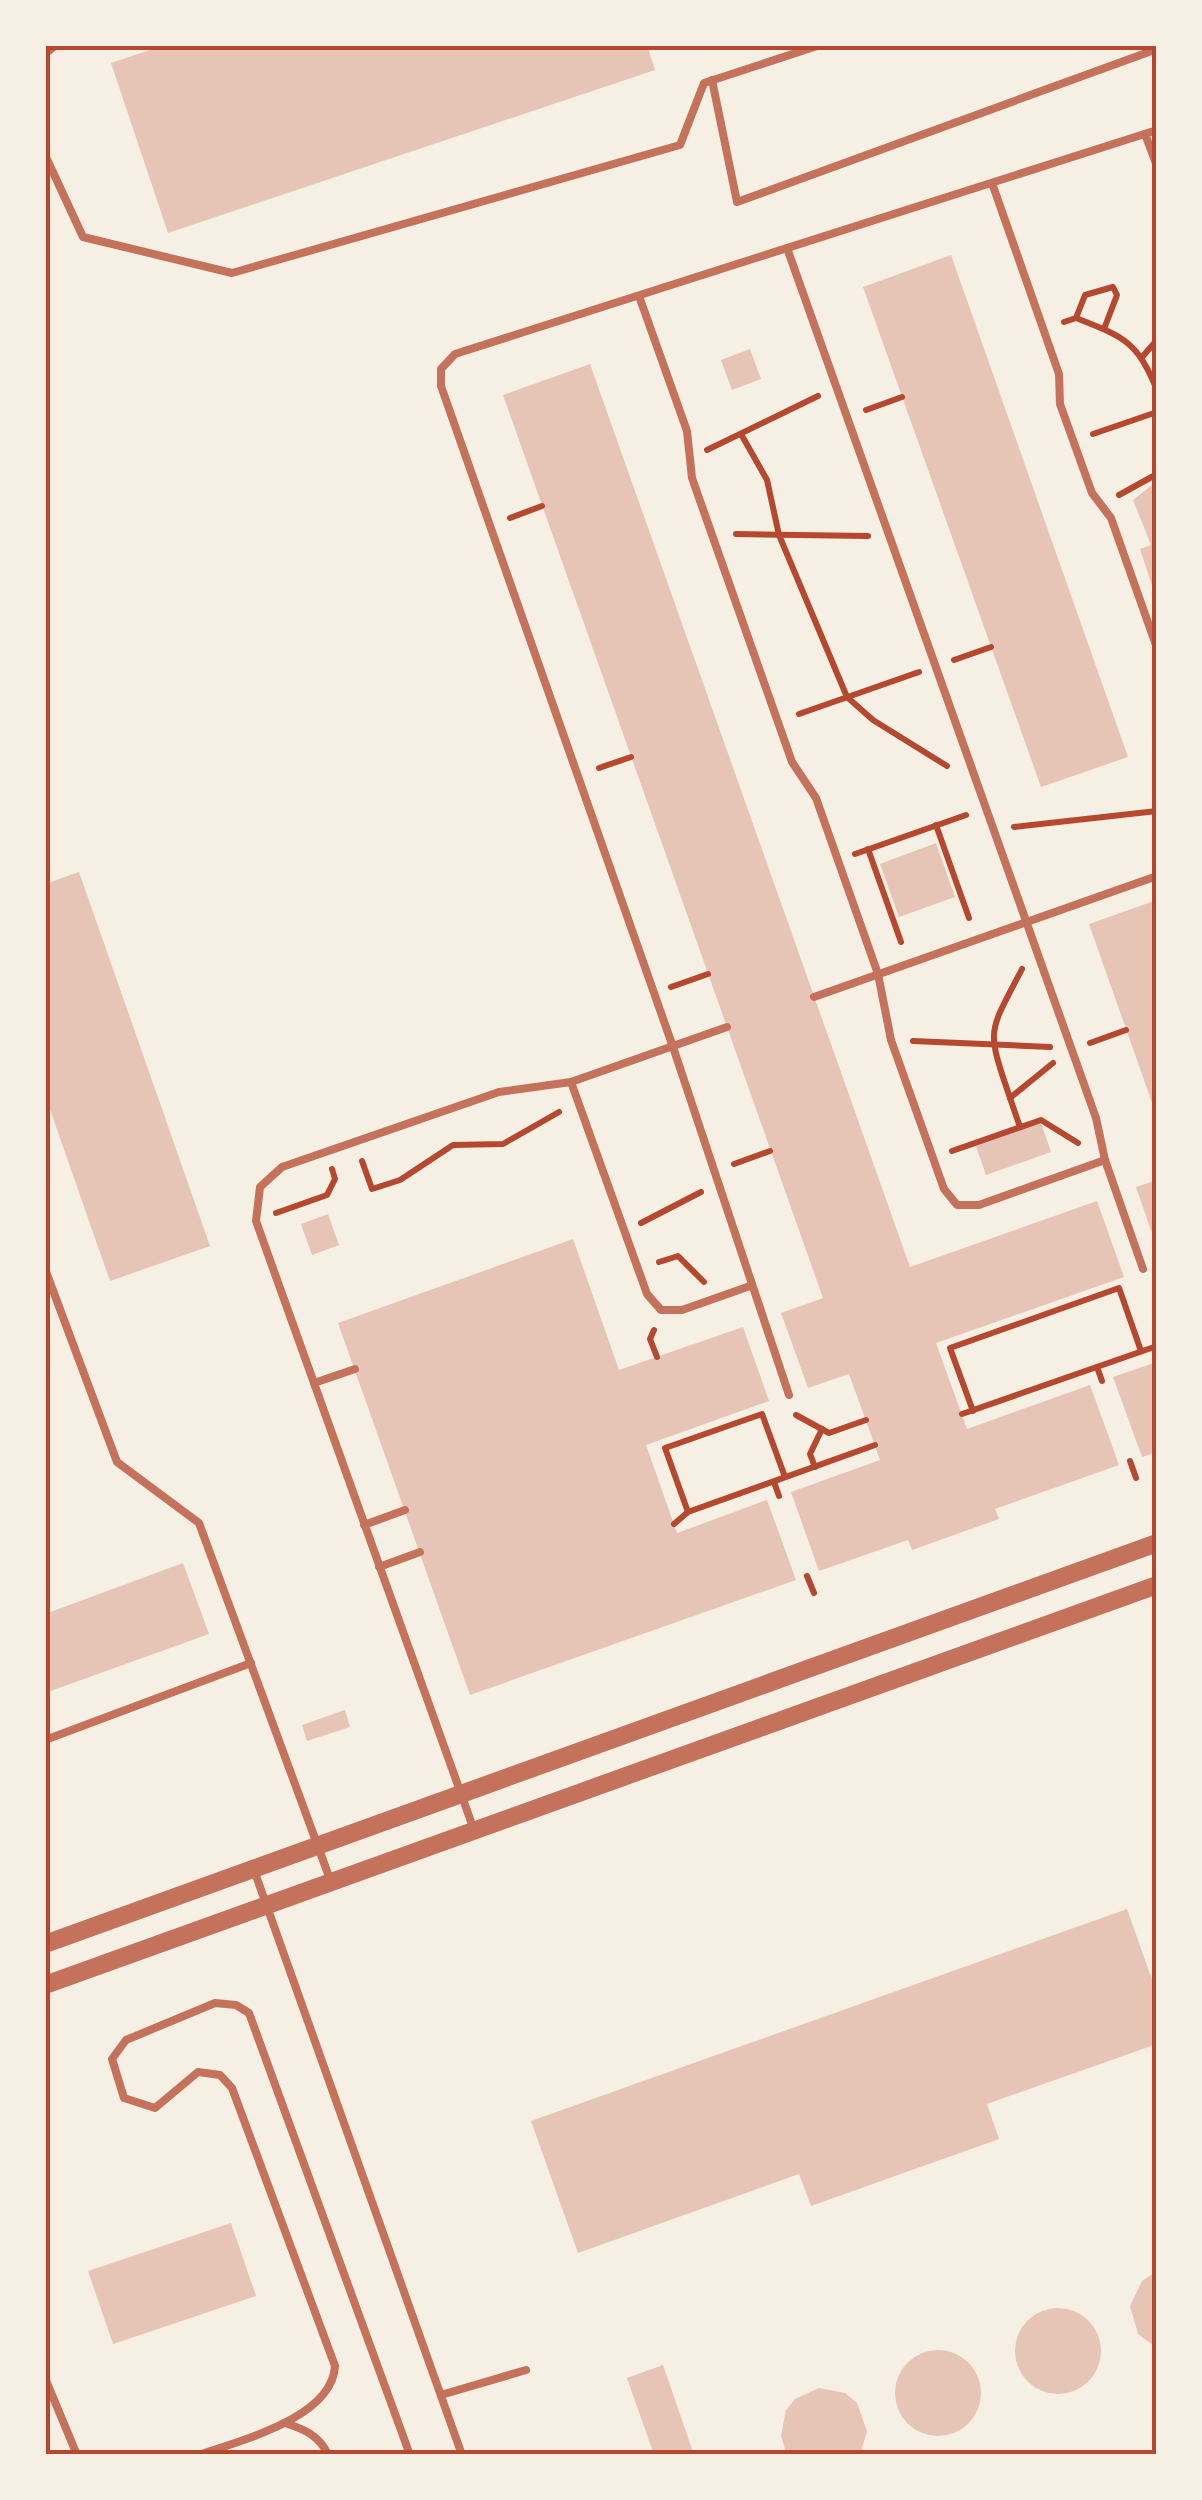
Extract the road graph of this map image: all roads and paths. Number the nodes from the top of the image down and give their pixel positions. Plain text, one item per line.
1 (56, 45) edge
2 (820, 45) edge
3 (1157, 48) edge
4 (45, 54) edge
5 (712, 80) junction
6 (1157, 130) edge
7 (1146, 134) junction
8 (45, 155) edge
9 (1157, 166) edge
10 (992, 183) junction
11 (788, 248) junction
12 (639, 296) junction
13 (1076, 318) junction
14 (1104, 328) junction
15 (1043, 330) junction
16 (1157, 340) edge
17 (1143, 356) junction
18 (837, 387) junction
19 (1157, 390) edge
20 (902, 397) dead end
21 (1157, 412) edge
22 (847, 416) junction
23 (741, 434) junction
24 (1074, 441) junction
25 (690, 458) junction
26 (1157, 474) edge
27 (1098, 502) junction
28 (542, 506) dead end
29 (490, 525) junction
30 (712, 534) junction
31 (778, 535) junction
32 (890, 536) junction
33 (991, 647) dead end
34 (1157, 648) edge
35 (936, 666) junction
36 (847, 697) junction
37 (777, 722) junction
38 (631, 757) dead end
39 (578, 776) junction
40 (978, 785) junction
41 (986, 808) junction
42 (1157, 811) edge
43 (936, 825) junction
44 (993, 829) junction
45 (868, 849) junction
46 (838, 860) junction
47 (1157, 876) edge
48 (1026, 922) junction
49 (977, 939) junction
50 (1034, 945) junction
51 (908, 964) junction
52 (708, 974) dead end
53 (878, 974) junction
54 (654, 993) junction
55 (814, 996) dead end
56 (727, 1028) dead end
57 (1126, 1030) dead end
58 (891, 1040) junction
59 (992, 1044) junction
60 (673, 1046) junction
61 (1071, 1049) junction
62 (571, 1082) junction
63 (1010, 1098) junction
64 (578, 1102) junction
65 (1020, 1126) junction
66 (355, 1141) junction
67 (770, 1151) dead end
68 (932, 1158) junction
69 (1104, 1160) junction
70 (716, 1170) junction
71 (334, 1174) dead end
72 (720, 1182) junction
73 (256, 1220) junction
74 (624, 1231) junction
75 (45, 1269) edge
76 (638, 1269) junction
77 (1143, 1269) dead end
78 (750, 1286) junction
79 (719, 1297) junction
80 (1157, 1346) edge
81 (1141, 1351) junction
82 (1097, 1367) junction
83 (355, 1369) dead end
84 (1102, 1382) dead end
85 (314, 1384) junction
86 (789, 1395) joint
87 (973, 1411) junction
88 (962, 1414) dead end
89 (866, 1420) dead end
90 (822, 1429) junction
91 (875, 1445) dead end
92 (1130, 1462) dead end
93 (815, 1467) junction
94 (785, 1477) junction
95 (1136, 1478) dead end
96 (774, 1482) junction
97 (779, 1496) dead end
98 (405, 1510) dead end
99 (688, 1512) junction
100 (674, 1524) dead end
101 (364, 1525) junction
102 (1157, 1543) edge
103 (420, 1552) dead end
104 (380, 1567) junction
105 (807, 1576) dead end
106 (1157, 1585) edge
107 (814, 1593) dead end
108 (251, 1662) junction
109 (45, 1740) edge
110 (461, 1794) junction
111 (474, 1830) junction
112 (318, 1846) junction
113 (254, 1870) junction
114 (331, 1882) junction
115 (268, 1905) junction
116 (45, 1944) edge
117 (45, 1985) edge
118 (526, 2370) dead end
119 (45, 2378) edge
120 (441, 2395) junction
121 (286, 2423) junction
122 (77, 2455) edge
123 (199, 2455) edge
124 (328, 2455) edge
125 (410, 2455) edge
126 (462, 2455) edge

1 - 4 lane
2 - 5 lane
3 - 5 lane
5 - 8 lane
6 - 7 lane
7 - 9 lane
7 - 10 lane
10 - 11 lane
10 - 15 lane
11 - 12 lane
11 - 18 lane
12 - 25 lane
12 - 29 lane
13 - 14 path
13 - 14 path
13 - 15 path
14 - 17 path
15 - 24 lane
16 - 17 path
17 - 19 path
18 - 22 lane
18 - 23 path
20 - 22 path
21 - 24 path
22 - 32 lane
23 - 25 path
23 - 31 path
24 - 27 lane
25 - 30 lane
26 - 27 path
27 - 34 lane
28 - 29 path
29 - 39 lane
30 - 31 path
30 - 37 lane
31 - 32 path
31 - 36 path
32 - 35 lane
33 - 35 path
35 - 36 path
35 - 40 lane
36 - 37 path
36 - 40 path
37 - 46 lane
38 - 39 path
39 - 54 lane
40 - 41 lane
41 - 43 path
41 - 44 lane
42 - 44 path
43 - 45 path
43 - 49 path
44 - 48 lane
45 - 46 path
45 - 51 path
46 - 53 lane
47 - 48 lane
48 - 49 lane
48 - 50 lane
49 - 51 lane
50 - 59 path
50 - 61 lane
51 - 53 lane
52 - 54 path
53 - 55 lane
53 - 58 lane
54 - 60 lane
56 - 60 lane
57 - 61 path
58 - 59 path
58 - 68 lane
59 - 61 path
59 - 63 path
60 - 62 lane
60 - 70 lane
61 - 63 path
61 - 69 lane
62 - 64 lane
62 - 66 lane
63 - 65 path
64 - 66 path
64 - 74 lane
65 - 68 path
65 - 69 path
66 - 73 lane
67 - 70 path
68 - 69 lane
69 - 77 lane
70 - 72 lane
71 - 73 path
72 - 74 path
72 - 78 lane
73 - 85 lane
74 - 76 lane
75 - 108 lane
76 - 79 path
76 - 79 lane
78 - 79 lane
78 - 86 lane
80 - 81 path
81 - 82 path
81 - 87 path
82 - 84 path
82 - 87 path
83 - 85 lane
85 - 101 lane
86 - 90 path
87 - 88 path
89 - 90 path
90 - 93 path
91 - 93 path
92 - 95 path
93 - 94 path
94 - 96 path
94 - 99 path
96 - 97 path
96 - 99 path
98 - 101 lane
99 - 100 path
101 - 104 lane
102 - 110 street
103 - 104 lane
104 - 110 lane
105 - 107 path
106 - 111 street
108 - 109 lane
108 - 112 lane
110 - 111 lane
110 - 112 street
111 - 114 street
112 - 113 street
112 - 114 lane
113 - 115 lane
113 - 116 street
114 - 115 street
115 - 117 street
115 - 120 lane
118 - 120 lane
119 - 122 lane
120 - 126 lane
121 - 123 lane
121 - 124 lane
121 - 125 lane

